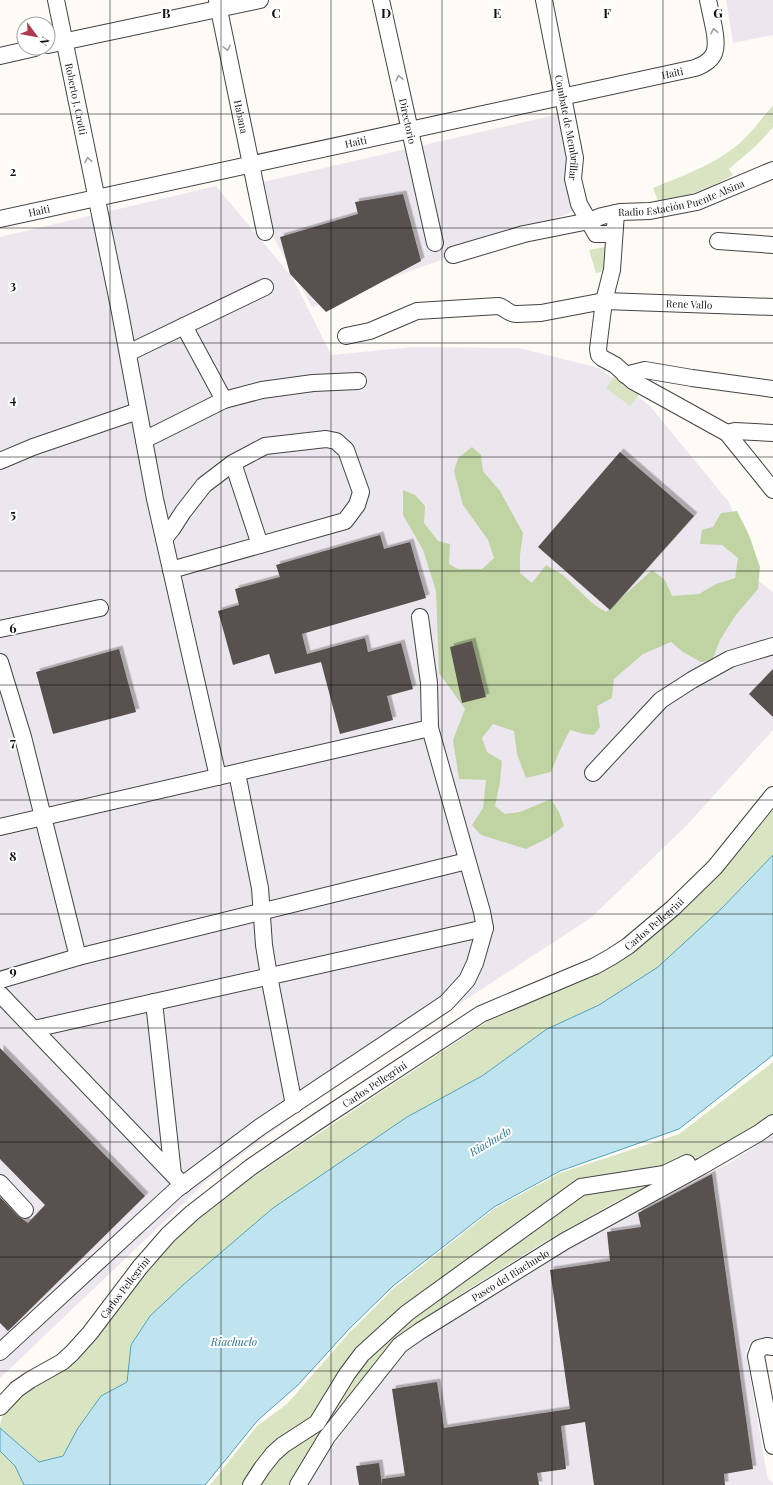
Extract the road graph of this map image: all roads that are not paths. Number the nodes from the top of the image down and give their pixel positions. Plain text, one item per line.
1 (56, 0) edge
2 (260, 0) edge
3 (381, 0) edge
4 (544, 0) edge
5 (708, 0) edge
6 (218, 5) edge
7 (64, 41) junction
8 (56, 43) edge
9 (16, 52) edge
10 (0, 56) edge
11 (563, 96) junction
12 (411, 130) junction
13 (251, 164) junction
14 (773, 170) edge
15 (96, 198) junction
16 (616, 213) junction
17 (0, 219) edge
18 (589, 221) junction
19 (265, 232) dead end
20 (614, 234) junction
21 (718, 241) dead end
22 (435, 243) dead end
23 (773, 245) edge
24 (453, 255) dead end
25 (265, 287) dead end
26 (604, 301) junction
27 (773, 307) edge
28 (184, 326) junction
29 (346, 336) dead end
30 (128, 353) junction
31 (625, 375) junction
32 (358, 381) dead end
33 (773, 388) edge
34 (224, 400) junction
35 (138, 411) junction
36 (727, 433) junction
37 (773, 433) edge
38 (144, 440) junction
39 (0, 461) edge
40 (233, 462) junction
41 (773, 490) edge
42 (164, 539) junction
43 (260, 545) junction
44 (171, 570) junction
45 (100, 608) dead end
46 (420, 617) dead end
47 (0, 629) edge
48 (773, 646) edge
49 (0, 662) edge
50 (430, 728) junction
51 (236, 772) junction
52 (593, 772) dead end
53 (218, 777) junction
54 (773, 795) edge
55 (43, 817) junction
56 (0, 827) edge
57 (467, 861) junction
58 (262, 912) junction
59 (485, 928) junction
60 (78, 957) junction
61 (268, 976) junction
62 (0, 980) edge
63 (0, 994) edge
64 (154, 1002) junction
65 (34, 1029) junction
66 (294, 1105) junction
67 (773, 1123) edge
68 (702, 1166) junction
69 (178, 1180) junction
70 (0, 1183) edge
71 (25, 1210) dead end
72 (2, 1345) edge
73 (766, 1348) edge
74 (3, 1404) edge
75 (317, 1423) junction
76 (330, 1434) junction
77 (773, 1446) edge
78 (251, 1485) edge
79 (298, 1485) edge

1 - 7 street, Roberto J. Crotti
2 - 6 street
12 -> 3 street, Directorio
4 - 11 street, Combate de Membrillar
11 -> 5 street, Haiti
6 - 7 street
6 -> 13 street, Habana
7 - 8 street
15 -> 7 street, Roberto J. Crotti
9 - 10 street
11 - 12 street, Haiti
11 - 18 street, Combate de Membrillar
12 - 13 street, Haiti
12 - 22 street, Directorio
13 - 15 street, Haiti
13 - 19 street, Habana
14 - 16 street, Radio Estación Puente Alsina
15 - 17 street, Haiti
15 - 30 street, Roberto J. Crotti
16 - 18 street, Radio Estación Puente Alsina
16 - 20 street
18 - 20 street, Combate de Membrillar
18 - 24 street, Radio Estación Puente Alsina
20 - 26 street
21 - 23 street
25 - 28 street
26 - 27 street, Rene Vallo
26 - 29 street, Rene Vallo
26 - 31 street
28 - 30 street
28 - 34 street
30 - 35 street, Roberto J. Crotti
31 - 33 street
31 - 36 street
32 - 34 street
34 - 38 street
35 - 38 street, Roberto J. Crotti
35 - 39 street
36 - 37 street
36 - 41 street
38 - 42 street, Roberto J. Crotti
40 - 42 street
40 - 43 street
40 - 43 street
42 - 44 street, Roberto J. Crotti
43 - 44 street
44 - 53 street, Roberto J. Crotti
45 - 47 street
46 - 50 street
48 - 52 street
49 - 55 street
50 - 51 street
50 - 57 street
51 - 53 street
51 - 58 street
53 - 55 street
54 - 74 street, Carlos Pellegrini
55 - 56 street
55 - 60 street
57 - 58 street
57 - 59 street
58 - 60 street
58 - 61 street
59 - 61 street
59 - 66 street
60 - 62 street
61 - 64 street
61 - 66 street
63 - 65 street
64 - 65 street
64 - 69 street
65 - 69 street
66 - 69 street
67 - 68 street, Paseo del Riachuelo
68 - 75 street
68 - 76 street, Paseo del Riachuelo
69 - 72 street
70 - 71 street
73 - 77 street
75 - 76 street
75 - 78 street
76 - 79 street, Paseo del Riachuelo

